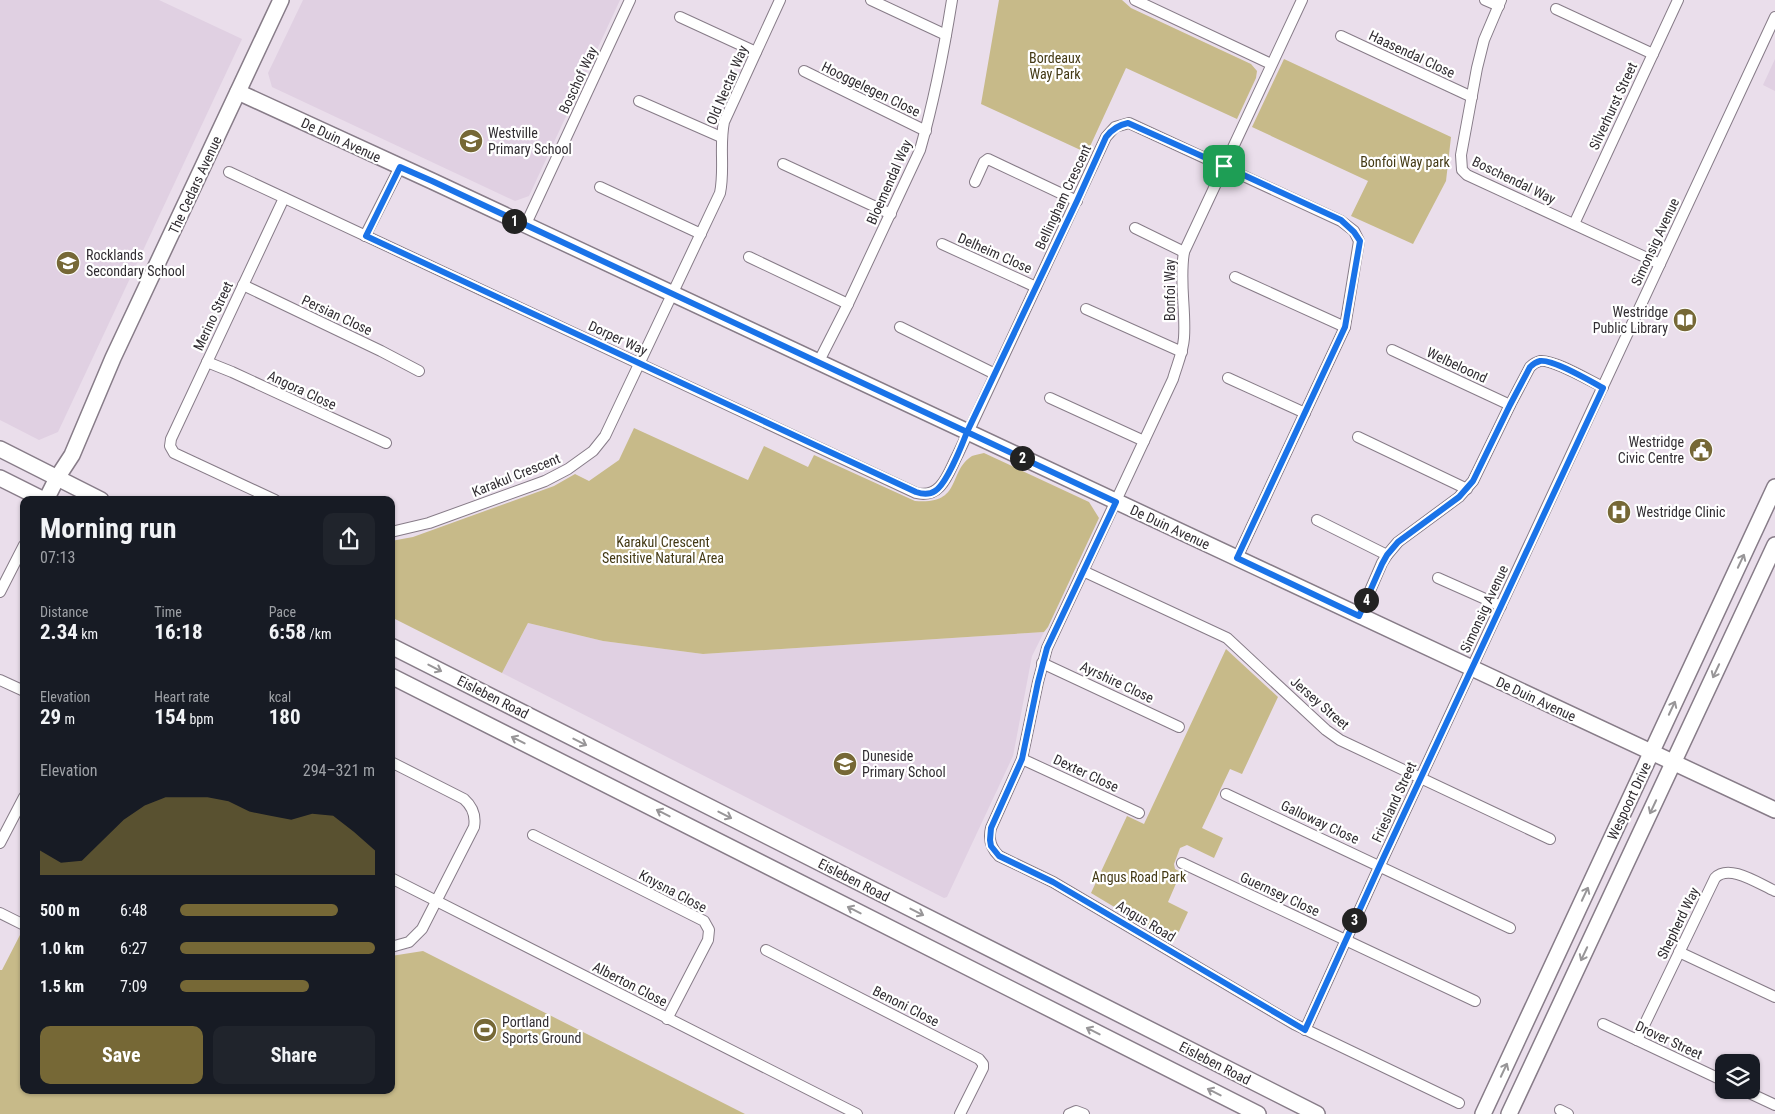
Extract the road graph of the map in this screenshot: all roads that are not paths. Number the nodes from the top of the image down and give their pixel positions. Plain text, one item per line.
1 (281, 0) edge
2 (630, 0) edge
3 (780, 0) edge
4 (871, 0) edge
5 (952, 0) edge
6 (1135, 0) edge
7 (1302, 0) edge
8 (1485, 0) edge
9 (1678, 0) edge
10 (1500, 3) edge
11 (1556, 9) dead end
12 (680, 17) dead end
13 (1775, 17) edge
14 (946, 35) junction
15 (1341, 36) dead end
16 (756, 52) junction
17 (1653, 54) junction
18 (1271, 64) junction
19 (804, 71) dead end
20 (238, 92) junction
21 (1472, 97) junction
22 (639, 101) dead end
23 (926, 131) junction
24 (721, 137) junction
25 (783, 164) dead end
26 (1224, 166) junction
27 (400, 167) junction
28 (229, 172) dead end
29 (975, 182) dead end
30 (600, 187) dead end
31 (284, 198) junction
32 (1077, 201) junction
33 (891, 214) junction
34 (1574, 224) junction
35 (524, 226) junction
36 (1135, 228) dead end
37 (701, 234) junction
38 (366, 236) junction
39 (942, 244) dead end
40 (1184, 252) junction
41 (749, 257) dead end
42 (1660, 264) junction
43 (1235, 277) dead end
44 (243, 285) junction
45 (1036, 287) junction
46 (672, 294) junction
47 (848, 304) junction
48 (1086, 310) dead end
49 (900, 327) dead end
50 (1345, 327) junction
51 (1392, 350) dead end
52 (1182, 352) junction
53 (207, 362) junction
54 (818, 363) junction
55 (640, 364) junction
56 (419, 372) dead end
57 (995, 374) junction
58 (1228, 378) dead end
59 (1603, 388) junction
60 (1050, 398) dead end
61 (1510, 405) junction
62 (1305, 413) junction
63 (967, 432) junction
64 (1358, 437) dead end
65 (1144, 441) junction
66 (386, 443) dead end
67 (0, 449) edge
68 (0, 478) edge
69 (57, 478) junction
70 (1775, 487) edge
71 (1467, 489) junction
72 (37, 496) edge
73 (47, 496) edge
74 (93, 496) edge
75 (266, 496) edge
76 (1116, 502) junction
77 (1317, 520) dead end
78 (395, 532) edge
79 (1775, 545) edge
80 (20, 553) edge
81 (1387, 555) junction
82 (1237, 558) junction
83 (1083, 571) junction
84 (1438, 578) dead end
85 (0, 592) edge
86 (1501, 606) junction
87 (1359, 616) junction
88 (395, 648) edge
89 (1042, 663) junction
90 (1472, 668) junction
91 (395, 678) edge
92 (0, 680) edge
93 (20, 689) edge
94 (1179, 727) dead end
95 (1652, 752) junction
96 (1022, 759) junction
97 (1673, 763) junction
98 (395, 764) edge
99 (1421, 777) junction
100 (1226, 794) dead end
101 (20, 805) edge
102 (1775, 810) edge
103 (1139, 812) dead end
104 (533, 835) dead end
105 (1550, 839) dead end
106 (0, 844) edge
107 (1182, 863) dead end
108 (1380, 865) junction
109 (395, 880) edge
110 (1775, 891) edge
111 (437, 902) junction
112 (0, 913) edge
113 (20, 923) edge
114 (1510, 928) dead end
115 (1346, 939) junction
116 (395, 947) edge
117 (766, 950) dead end
118 (1679, 952) junction
119 (1775, 997) edge
120 (1475, 1001) dead end
121 (667, 1019) junction
122 (1603, 1024) dead end
123 (1305, 1030) junction
124 (1637, 1040) junction
125 (1715, 1077) edge
126 (1760, 1098) edge
127 (1459, 1103) dead end
128 (1775, 1105) edge
129 (1071, 1112) edge
130 (856, 1114) edge
131 (960, 1114) edge
132 (1084, 1114) edge
133 (1258, 1114) edge
134 (1317, 1114) edge
135 (1483, 1114) edge
136 (1509, 1114) edge

1 - 20 main road, The Cedars Avenue
2 - 35 street, Boschof Way
3 - 16 street, Old Nectar Way
4 - 14 street
5 - 14 street, Bloemendal Way
6 - 18 street
7 - 18 street, Bonfoi Way
8 - 10 street
9 - 17 street, Silverhurst Street
10 - 21 street, Boschendal Way
11 - 17 street
12 - 16 street
13 - 42 street, Simonsig Avenue
14 - 23 street, Bloemendal Way
15 - 21 street, Haasendal Close
16 - 24 street, Old Nectar Way
17 - 34 street, Silverhurst Street
18 - 26 street, Bonfoi Way
19 - 23 street, Hooggelegen Close
20 - 27 main road, De Duin Avenue
20 - 69 main road, The Cedars Avenue
21 - 34 street, Boschendal Way
22 - 24 street
23 - 33 street, Bloemendal Way
24 - 37 street, Old Nectar Way
25 - 33 street
26 - 32 street, Bellingham Crescent
26 - 40 street, Bonfoi Way
26 - 50 street, Bellingham Crescent
27 - 35 main road, De Duin Avenue
27 - 38 street
28 - 31 street, Dorper Way
29 - 32 street
30 - 37 street
31 - 38 street, Dorper Way
31 - 44 street, Merino Street
32 - 45 street, Bellingham Crescent
33 - 47 street, Bloemendal Way
34 - 42 street, Boschendal Way
35 - 46 main road, De Duin Avenue
36 - 40 street
37 - 46 street, Old Nectar Way
38 - 55 street, Dorper Way
39 - 45 street, Delheim Close
40 - 52 street, Bonfoi Way
41 - 47 street
42 - 59 street, Simonsig Avenue
43 - 50 street
44 - 53 street, Merino Street
44 - 56 street, Persian Close
45 - 57 street, Bellingham Crescent
46 - 54 main road, De Duin Avenue
46 - 55 street, Karakul Crescent
47 - 54 street, Bloemendal Way
48 - 52 street
49 - 57 street
50 - 62 street, Bellingham Crescent
51 - 61 street, Welbeloond
52 - 65 street, Bonfoi Way
53 - 66 street, Angora Close
53 - 75 street, Merino Street
54 - 63 main road, De Duin Avenue
55 - 63 street, Dorper Way
55 - 78 street, Karakul Crescent
57 - 63 street, Bellingham Crescent
58 - 62 street
59 - 61 street
59 - 86 street, Simonsig Avenue
60 - 65 street
61 - 71 street
62 - 82 street, Bellingham Crescent
63 - 76 main road, De Duin Avenue
64 - 71 street
65 - 76 street, Bonfoi Way
67 - 69 main road
68 - 72 main road
69 - 73 main road, The Cedars Avenue
69 - 74 main road
95 -> 70 main road, Wespoort Drive
71 - 81 street
76 - 82 main road, De Duin Avenue
76 - 83 street, Angus Road
77 - 81 street
79 -> 97 main road, Wespoort Drive
80 - 85 street
81 - 87 street
82 - 87 main road, De Duin Avenue
83 - 89 street, Angus Road
83 - 99 street, Jersey Street
84 - 86 street
86 - 90 street, Simonsig Avenue
87 - 90 main road, De Duin Avenue
88 -> 134 main road, Eisleben Road
89 - 94 street, Ayrshire Close
89 - 96 street, Angus Road
90 - 95 main road, De Duin Avenue
90 - 99 street, Friesland Street
133 -> 91 main road, Eisleben Road
92 - 93 street
95 - 97 main road, De Duin Avenue
135 -> 95 main road, Wespoort Drive
96 - 103 street, Dexter Close
96 - 123 street, Angus Road
97 - 102 main road, De Duin Avenue
97 -> 136 main road, Wespoort Drive
98 - 111 street
99 - 105 street, Jersey Street
99 - 108 street, Friesland Street
100 - 108 street, Galloway Close
101 - 106 street
104 - 121 street, Knysna Close
107 - 115 street, Guernsey Close
108 - 114 street, Galloway Close
108 - 115 street, Friesland Street
109 - 111 street, Alberton Close
110 - 118 street, Shepherd Way
111 - 116 street
111 - 121 street, Alberton Close
112 - 113 street
115 - 120 street, Guernsey Close
115 - 123 street, Friesland Street
117 - 131 street, Benoni Close
118 - 119 street
118 - 124 street, Shepherd Way
121 - 130 street, Alberton Close
122 - 124 street, Drover Street
123 - 127 street, Angus Road
124 - 125 street, Drover Street
126 - 128 street
129 - 132 street

